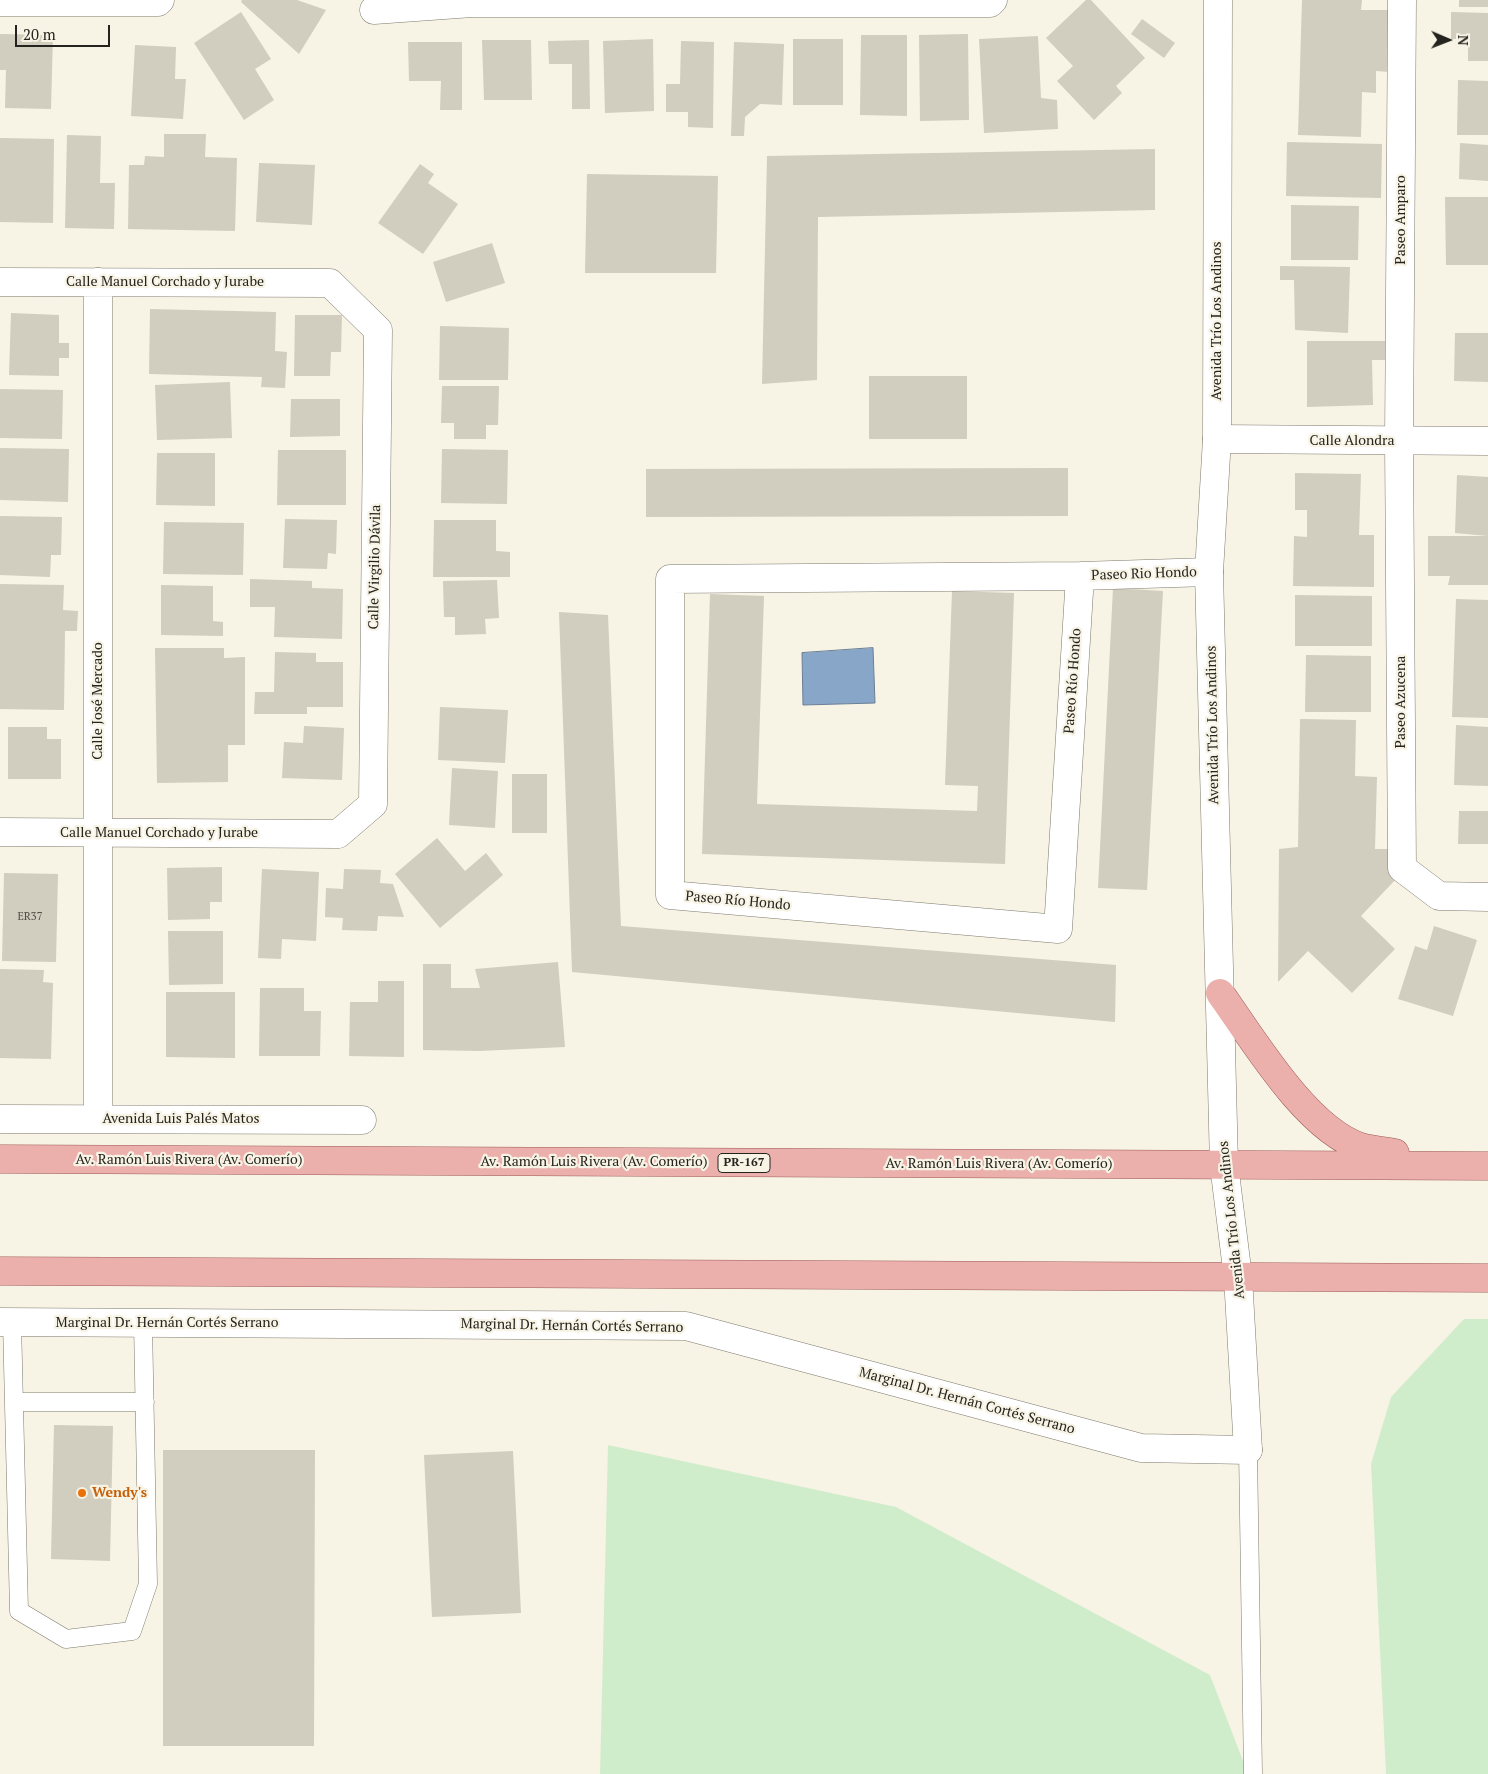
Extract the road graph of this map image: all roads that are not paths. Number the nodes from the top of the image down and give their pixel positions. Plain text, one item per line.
1 (160, 0) edge
2 (992, 0) edge
3 (1218, 0) edge
4 (1402, 0) edge
5 (0, 2) edge
6 (472, 2) edge
7 (750, 2) edge
8 (374, 10) dead end
9 (0, 282) edge
10 (98, 282) junction
11 (330, 284) joint
12 (1217, 439) junction
13 (1399, 441) junction
14 (1488, 441) edge
15 (1209, 572) junction
16 (1080, 576) junction
17 (0, 832) edge
18 (97, 832) junction
19 (318, 834) joint
20 (1488, 897) edge
21 (1220, 993) junction
22 (0, 1119) edge
23 (98, 1119) junction
24 (362, 1120) dead end
25 (0, 1159) edge
26 (1224, 1165) junction
27 (1476, 1166) edge
28 (0, 1271) edge
29 (1238, 1277) junction
30 (1488, 1278) edge
31 (6, 1322) edge
32 (143, 1323) junction
33 (14, 1402) junction
34 (145, 1402) junction
35 (1248, 1450) junction
36 (1253, 1774) edge

1 - 5 street
2 - 7 street
3 - 12 street, Avenida Trío Los Andinos
4 - 13 street, Paseo Amparo
6 - 7 street
6 - 8 street
9 - 10 street, Calle Manuel Corchado y Jurabe
10 - 11 street, Calle Manuel Corchado y Jurabe
10 - 18 street, Calle José Mercado
11 - 19 street, Calle Virgilio Dávila
12 - 13 street, Calle Alondra
12 - 15 street, Avenida Trío Los Andinos
13 - 14 street, Calle Alondra
13 - 20 street, Paseo Azucena
15 - 16 street, Paseo Rio Hondo
15 - 21 street, Avenida Trío Los Andinos
16 - 16 street, Paseo Río Hondo
17 - 18 street, Calle Manuel Corchado y Jurabe
18 - 19 street, Calle Manuel Corchado y Jurabe
18 - 23 street, Calle José Mercado
21 - 26 street, Avenida Trío Los Andinos
21 - 27 main road
22 - 23 street, Avenida Luis Palés Matos
23 - 24 street, Avenida Luis Palés Matos
25 - 26 main road, Av. Ramón Luis Rivera (Av. Comerío) / PR-167
26 - 27 main road, Av. Ramón Luis Rivera (Av. Comerío) / PR-167
26 - 29 street, Avenida Trío Los Andinos
28 - 29 main road
29 - 30 main road
29 - 35 street, Avenida Trío Los Andinos
31 - 32 street, Marginal Dr. Hernán Cortés Serrano
31 - 33 lane
32 - 34 lane
32 - 35 street, Marginal Dr. Hernán Cortés Serrano
33 - 34 lane
33 - 34 lane
35 - 36 lane

